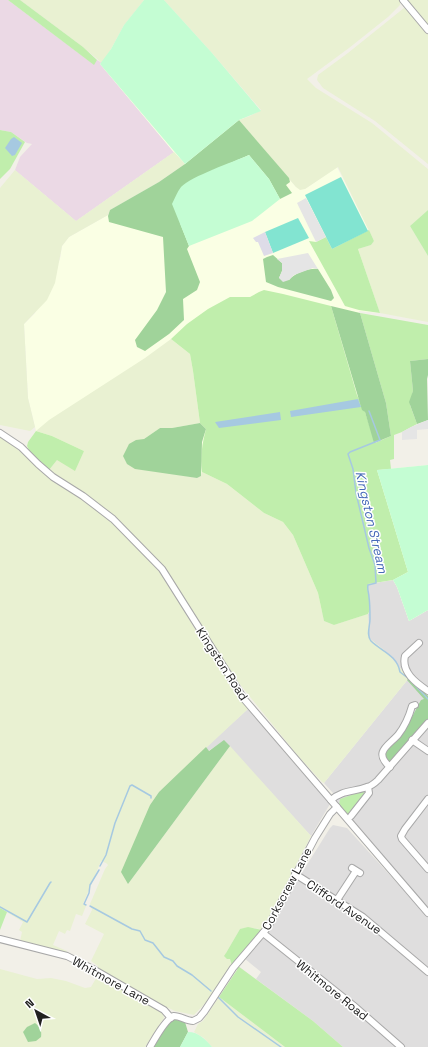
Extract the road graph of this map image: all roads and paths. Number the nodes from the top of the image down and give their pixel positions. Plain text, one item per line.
1 (403, 0) edge
2 (428, 30) edge
3 (0, 433) edge
4 (415, 644) dead end
5 (428, 691) edge
6 (413, 705) dead end
7 (428, 723) edge
8 (412, 740) junction
9 (428, 751) edge
10 (390, 767) junction
11 (368, 787) junction
12 (428, 799) edge
13 (331, 800) junction
14 (337, 807) junction
15 (351, 816) dead end
16 (428, 868) edge
17 (356, 871) dead end
18 (295, 874) junction
19 (337, 900) junction
20 (428, 913) edge
21 (263, 933) junction
22 (0, 939) edge
23 (428, 972) edge
24 (171, 1018) junction
25 (150, 1047) edge
26 (401, 1047) edge

1 - 2 street
3 - 13 street, Kingston Road
4 - 5 street
6 - 10 street
7 - 8 street
8 - 9 street
8 - 10 street
10 - 11 street
11 - 13 street
11 - 15 street
12 - 16 street
13 - 14 street, Kingston Road
14 - 18 street, Corkscrew Lane
14 - 20 street, Kingston Road
17 - 19 street
18 - 19 street, Clifford Avenue
18 - 21 street, Corkscrew Lane
19 - 23 street, Clifford Avenue
21 - 24 street, Corkscrew Lane
21 - 26 street, Whitmore Road
22 - 24 street, Whitmore Lane
24 - 25 street

